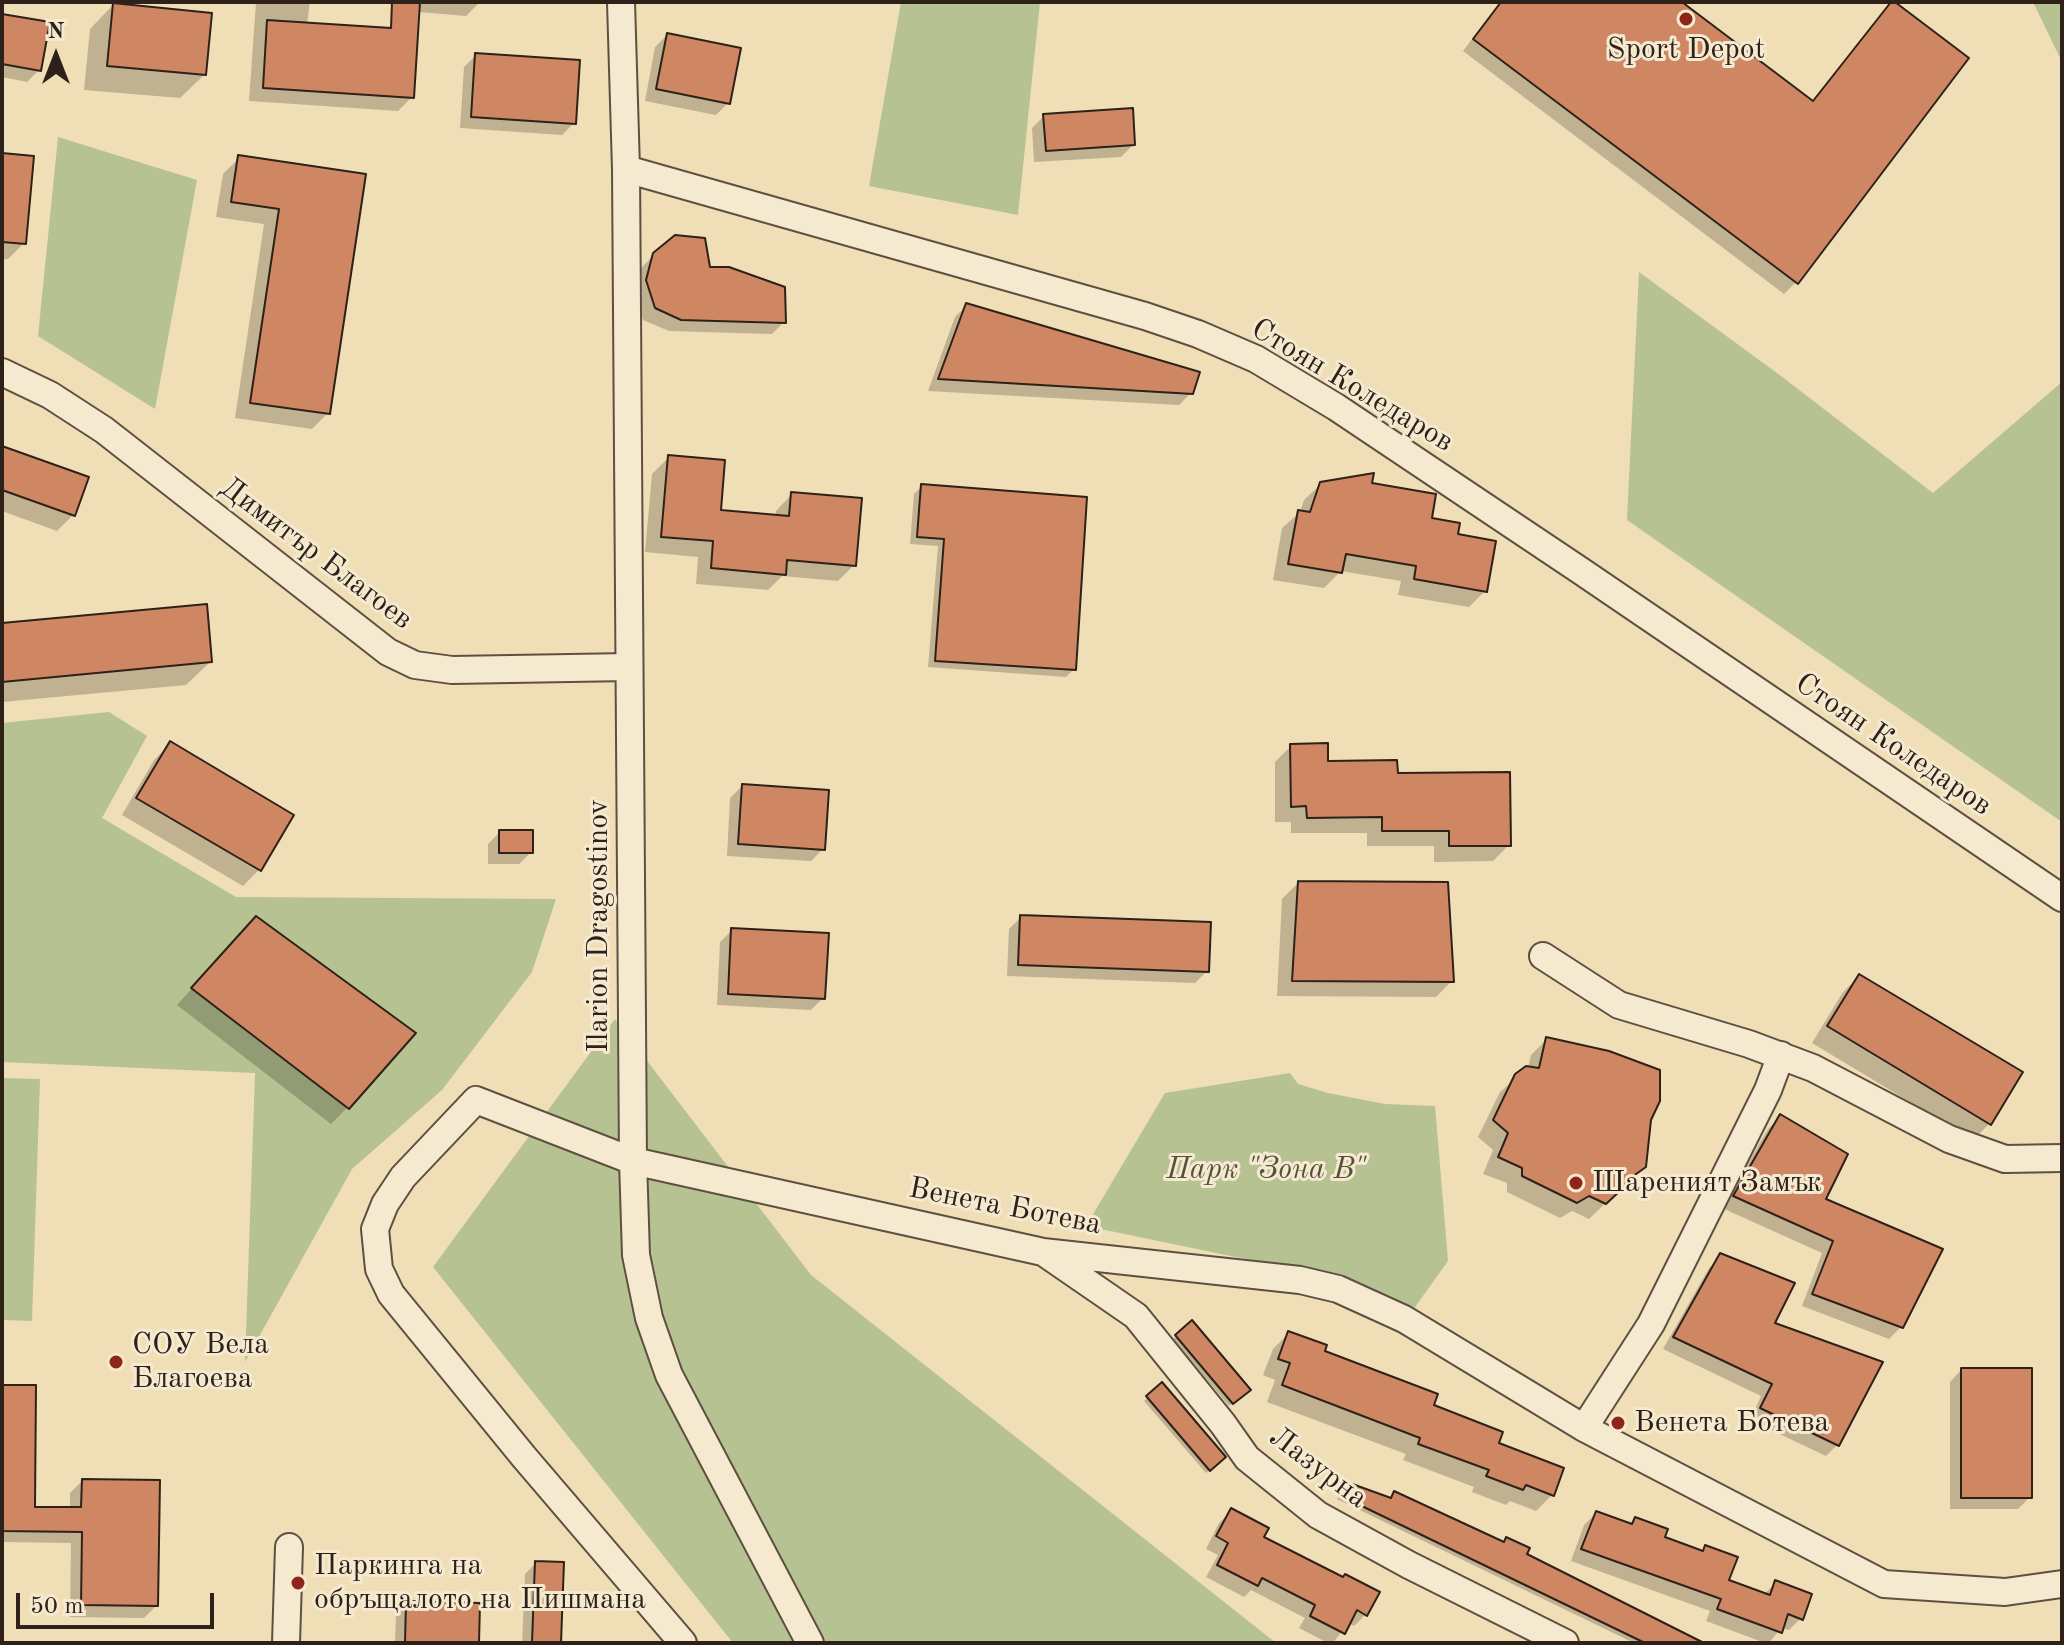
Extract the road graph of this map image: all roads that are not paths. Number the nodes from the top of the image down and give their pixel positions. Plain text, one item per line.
1 (621, 2) edge
2 (626, 169) junction
3 (2, 372) edge
4 (629, 667) junction
5 (2062, 898) edge
6 (1543, 956) dead end
7 (1781, 1055) junction
8 (2062, 1158) edge
9 (633, 1161) junction
10 (1043, 1252) junction
11 (1584, 1428) junction
12 (289, 1547) dead end
13 (2062, 1584) edge
14 (286, 1643) edge
15 (683, 1643) edge
16 (810, 1643) edge
17 (1565, 1643) edge

1 - 2 street
2 - 4 street, Ilarion Dragostinov
2 - 5 street, Стоян Коледаров
3 - 4 street, Димитър Благоев
4 - 9 street, Ilarion Dragostinov
6 - 7 street
7 - 8 street
7 - 11 street
9 - 10 street, Венета Ботева
9 - 15 street, Венета Ботева
9 - 16 street, Ilarion Dragostinov
10 - 11 street, Венета Ботева
10 - 17 street, Лазурна
11 - 13 street, Венета Ботева
12 - 14 street

